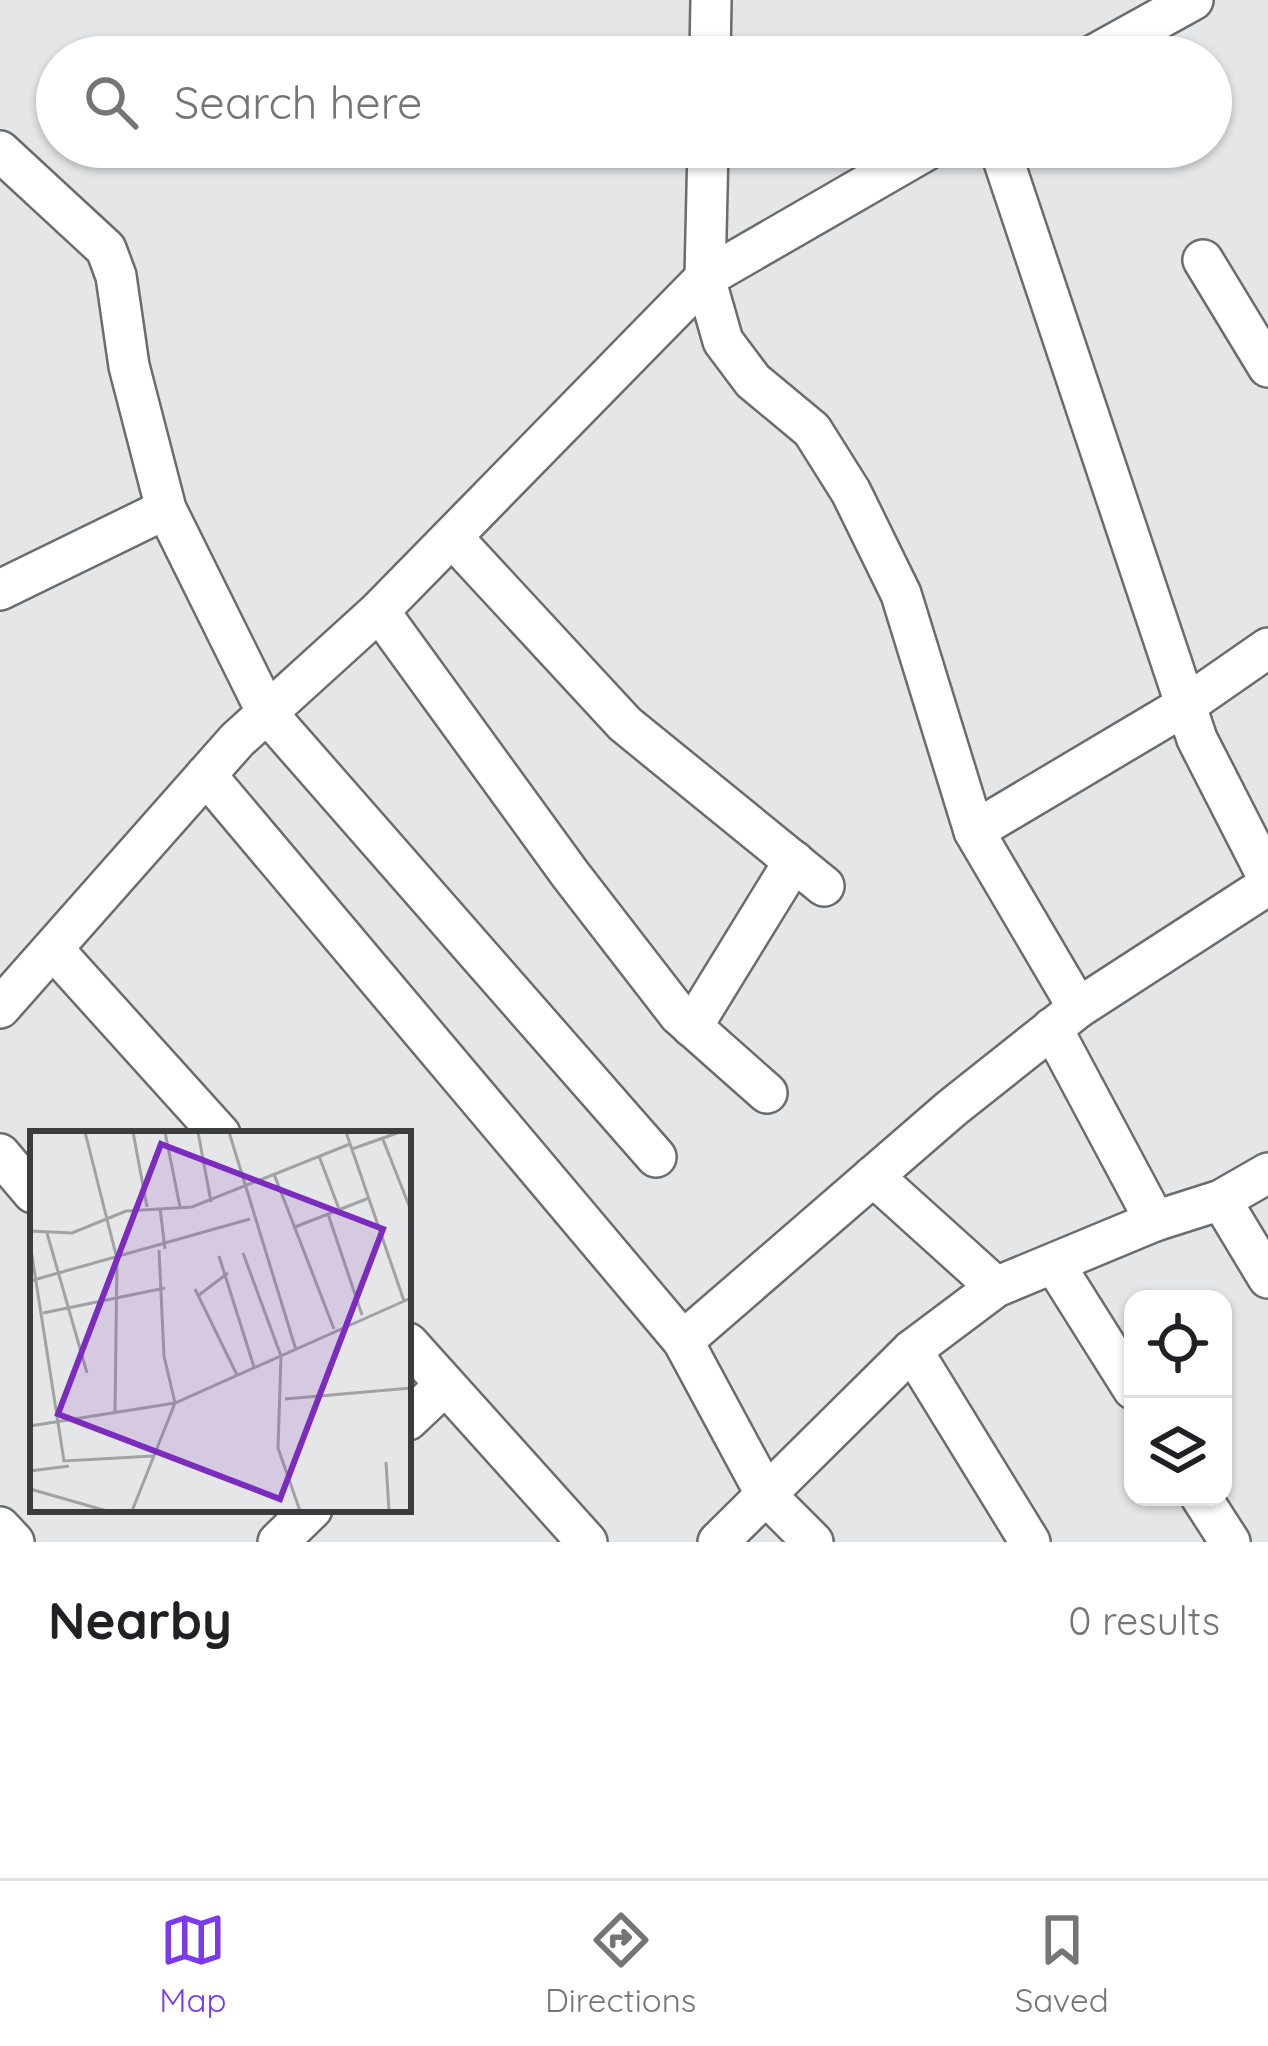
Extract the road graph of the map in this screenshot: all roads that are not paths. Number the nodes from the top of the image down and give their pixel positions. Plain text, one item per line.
1 (711, 0) edge
2 (1176, 4) edge
3 (710, 36) edge
4 (1124, 36) edge
5 (0, 151) edge
6 (708, 168) edge
7 (896, 168) edge
8 (1006, 168) edge
9 (1202, 260) dead end
10 (705, 278) junction
11 (1268, 367) edge
12 (166, 509) junction
13 (452, 537) junction
14 (0, 590) edge
15 (380, 611) junction
16 (1268, 648) edge
17 (1186, 705) junction
18 (267, 713) junction
19 (206, 775) junction
20 (974, 831) junction
21 (1268, 881) edge
22 (53, 949) junction
23 (0, 1008) edge
24 (1065, 1018) junction
25 (692, 1027) junction
26 (767, 1093) dead end
27 (217, 1131) edge
28 (0, 1154) edge
29 (656, 1156) dead end
30 (1268, 1173) edge
31 (873, 1176) junction
32 (30, 1189) edge
33 (1221, 1201) junction
34 (1155, 1221) junction
35 (1054, 1265) junction
36 (1268, 1278) edge
37 (996, 1287) junction
38 (683, 1341) junction
39 (411, 1346) edge
40 (912, 1350) junction
41 (1124, 1375) edge
42 (446, 1385) junction
43 (411, 1417) edge
44 (766, 1495) junction
45 (1207, 1506) edge
46 (0, 1526) edge
47 (14, 1542) edge
48 (587, 1542) edge
49 (718, 1542) edge
50 (813, 1542) edge
51 (1030, 1542) edge
52 (1230, 1542) edge

1 - 3 street
2 - 4 street
5 - 12 street
6 - 10 street
7 - 10 street
8 - 17 street
9 - 11 street
10 - 13 street
10 - 20 street
12 - 14 street
12 - 18 street
13 - 15 street
13 - 25 street
15 - 18 street
15 - 25 street
16 - 17 street
17 - 20 street
17 - 21 street
18 - 19 street
18 - 29 street
19 - 22 street
19 - 38 street
20 - 24 street
21 - 24 street
22 - 23 street
22 - 27 street
24 - 31 street
24 - 34 street
25 - 26 street
28 - 32 street
30 - 33 street
31 - 37 street
31 - 38 street
33 - 34 street
33 - 36 street
34 - 35 street
35 - 37 street
35 - 41 street
37 - 40 street
38 - 44 street
39 - 42 street
40 - 44 street
40 - 51 street
42 - 43 street
42 - 48 street
44 - 49 street
44 - 50 street
45 - 52 street
46 - 47 street

